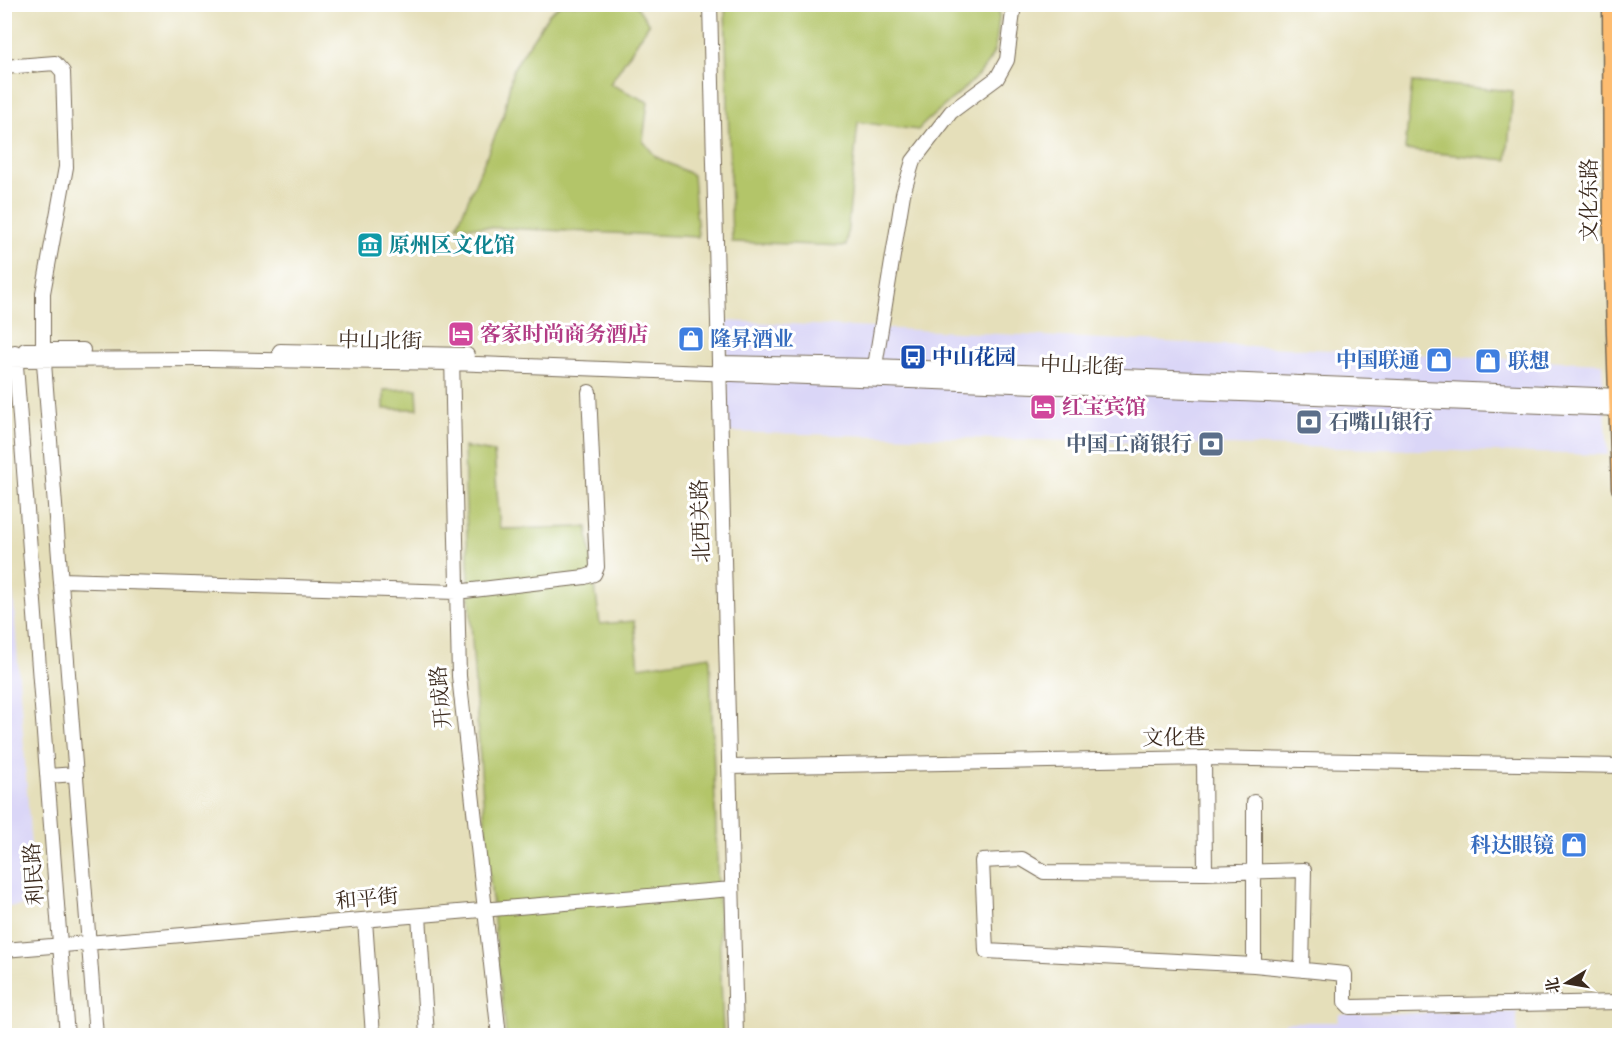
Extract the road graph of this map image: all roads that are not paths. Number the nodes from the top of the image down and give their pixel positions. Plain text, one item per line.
1 (710, 4) edge
2 (1014, 4) edge
3 (1611, 4) edge
4 (1619, 4) edge
5 (1620, 34) edge
6 (4, 67) edge
7 (10, 355) edge
8 (44, 355) junction
9 (452, 359) junction
10 (875, 366) junction
11 (719, 368) junction
12 (589, 393) dead end
13 (1619, 402) edge
14 (1620, 489) edge
15 (61, 580) junction
16 (456, 592) junction
17 (1204, 758) junction
18 (1620, 766) edge
19 (729, 767) junction
20 (76, 774) junction
21 (48, 776) junction
22 (1254, 802) dead end
23 (1254, 872) junction
24 (1205, 873) junction
25 (732, 889) junction
26 (483, 909) junction
27 (419, 916) junction
28 (365, 920) junction
29 (89, 943) junction
30 (60, 946) junction
31 (4, 950) edge
32 (1254, 965) junction
33 (1302, 970) junction
34 (1620, 1002) edge
35 (67, 1035) edge
36 (96, 1035) edge
37 (373, 1035) edge
38 (427, 1035) edge
39 (499, 1035) edge
40 (736, 1035) edge

1 - 11 street, 北西关路
2 - 10 street
3 - 13 main road, 文化东路
4 - 5 main road
6 - 8 street
7 - 8 street, 中山北街
7 - 21 street, 利民路
8 - 9 street, 中山北街
8 - 15 street
9 - 11 street, 中山北街
9 - 16 street, 开成路
10 - 11 street, 中山北街
10 - 13 street, 中山北街
11 - 13 street, 中山北街
11 - 19 street, 北西关路
12 - 16 street
13 - 14 main road, 文化东路
15 - 16 street
15 - 20 street
16 - 26 street, 开成路
17 - 18 street, 文化巷
17 - 19 street, 文化巷
17 - 24 street
19 - 25 street, 北西关路
20 - 21 street
20 - 29 street
21 - 30 street, 利民路
22 - 23 street
23 - 24 street
23 - 32 street
23 - 33 street
24 - 32 street
25 - 26 street, 和平街
25 - 40 street, 北西关路
26 - 27 street, 和平街
26 - 39 street, 开成路
27 - 28 street, 和平街
27 - 38 street
28 - 29 street, 和平街
28 - 37 street
29 - 30 street, 和平街
29 - 36 street
30 - 31 street, 和平街
30 - 35 street, 利民路
32 - 33 street
33 - 34 street

